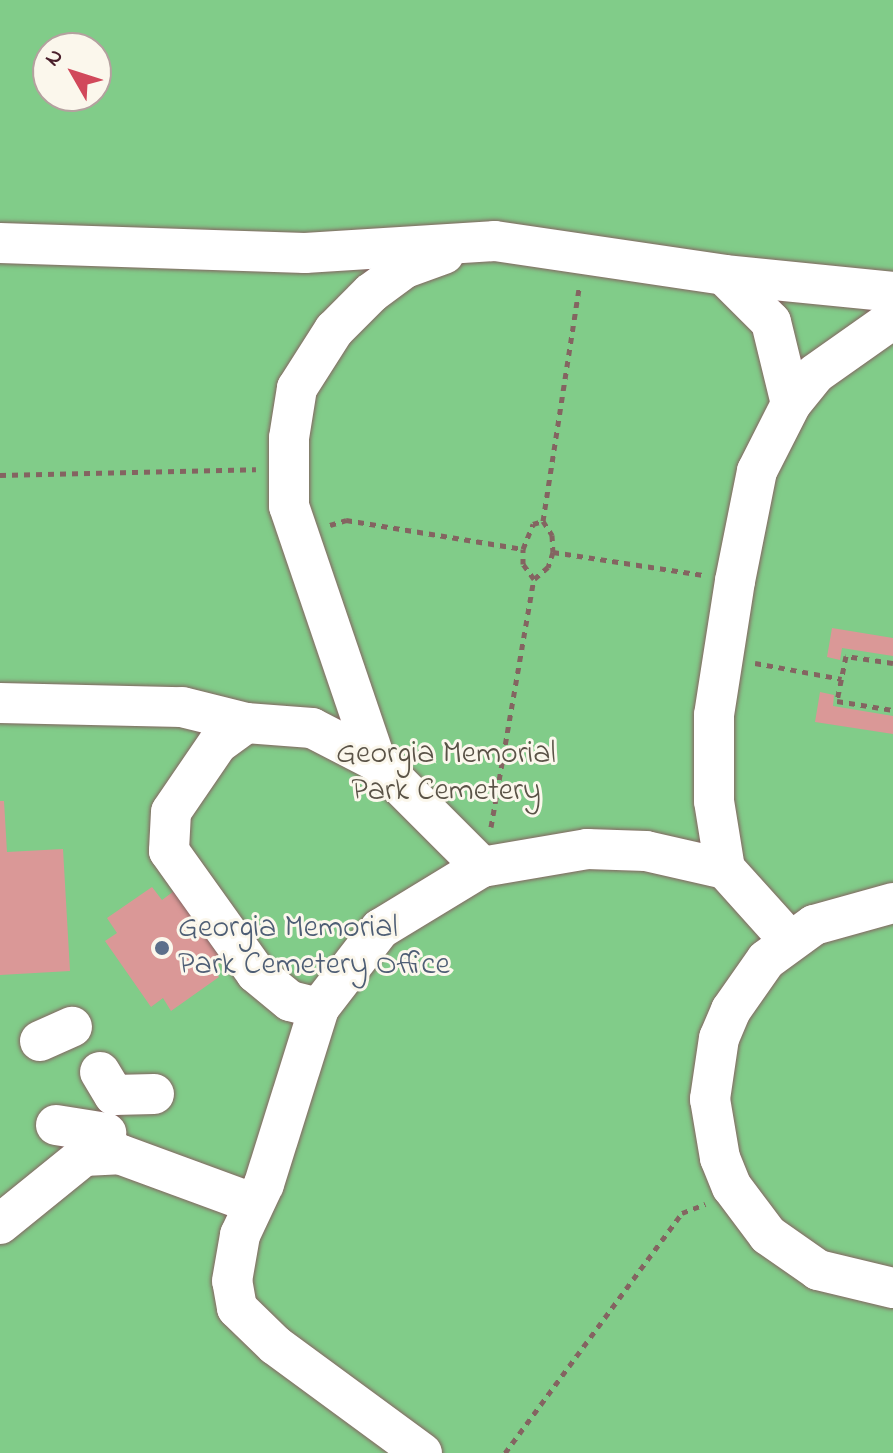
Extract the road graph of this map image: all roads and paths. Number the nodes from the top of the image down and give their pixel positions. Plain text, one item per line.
1 (495, 241) junction
2 (0, 243) edge
3 (584, 256) junction
4 (724, 275) junction
5 (893, 292) edge
6 (893, 319) edge
7 (791, 404) junction
8 (289, 468) junction
9 (0, 475) edge
10 (543, 521) junction
11 (299, 535) junction
12 (523, 549) junction
13 (553, 552) junction
14 (534, 579) junction
15 (735, 581) junction
16 (723, 657) junction
17 (893, 663) edge
18 (842, 679) junction
19 (0, 703) edge
20 (893, 710) edge
21 (246, 723) junction
22 (376, 761) junction
23 (482, 867) junction
24 (725, 869) junction
25 (893, 903) edge
26 (789, 940) junction
27 (319, 1008) junction
28 (154, 1094) dead end
29 (56, 1125) dead end
30 (104, 1144) junction
31 (736, 1192) junction
32 (252, 1203) junction
33 (0, 1224) edge
34 (893, 1288) edge
35 (422, 1453) edge
36 (505, 1453) edge

1 - 2 lane
1 - 3 lane
1 - 8 lane
3 - 4 lane
3 - 10 path
4 - 5 lane
4 - 7 lane
6 - 7 lane
7 - 15 lane
8 - 9 path
8 - 11 lane
10 - 12 path
10 - 13 path
11 - 12 path
11 - 22 lane
12 - 14 path
13 - 14 path
13 - 15 path
14 - 23 path
15 - 16 lane
16 - 18 path
16 - 24 lane
17 - 18 path
18 - 20 path
19 - 21 lane
21 - 22 lane
21 - 27 lane
22 - 23 lane
23 - 24 lane
23 - 27 lane
24 - 26 lane
25 - 26 lane
26 - 31 lane
27 - 32 lane
28 - 30 lane
29 - 30 lane
30 - 32 lane
30 - 33 lane
31 - 34 lane
31 - 36 path
32 - 35 lane

